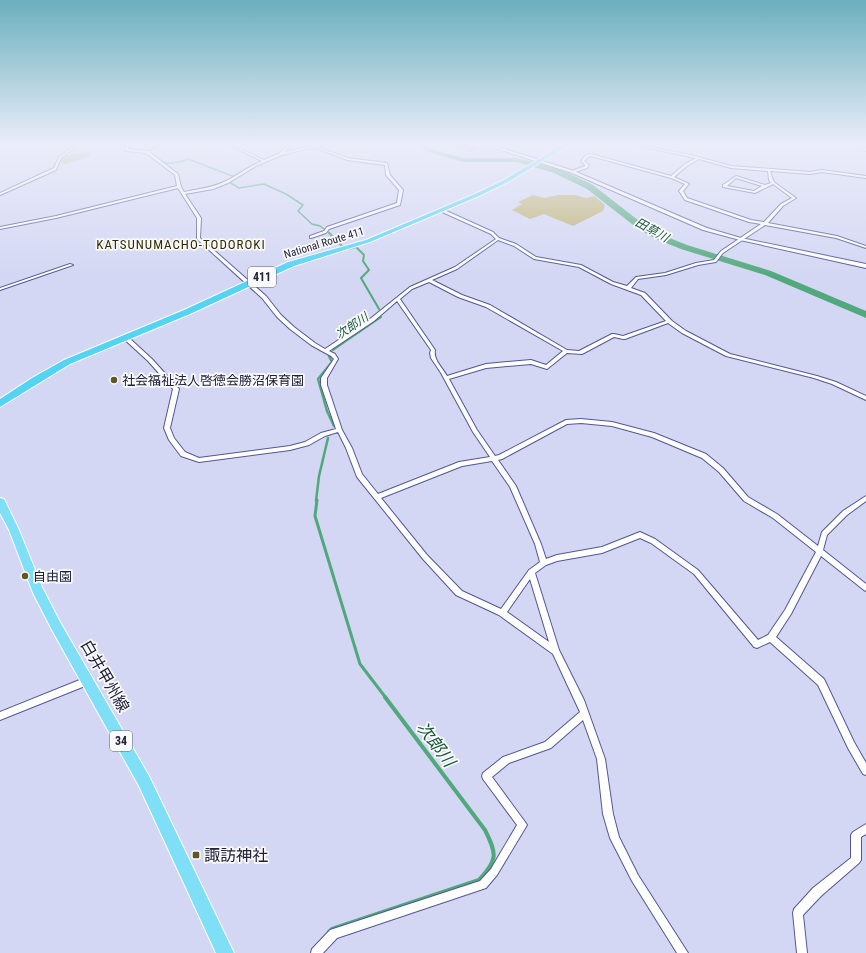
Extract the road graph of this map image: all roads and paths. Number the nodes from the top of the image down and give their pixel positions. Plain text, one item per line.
1 (12, 188) edge
2 (169, 188) edge
3 (181, 188) edge
4 (210, 188) edge
5 (400, 188) edge
6 (489, 188) edge
7 (611, 188) edge
8 (683, 188) edge
9 (737, 188) edge
10 (761, 188) edge
11 (781, 188) edge
12 (0, 194) edge
13 (184, 194) junction
14 (441, 210) junction
15 (762, 224) junction
16 (0, 228) edge
17 (311, 237) dead end
18 (498, 239) junction
19 (740, 240) junction
20 (866, 248) edge
21 (71, 265) dead end
22 (866, 266) edge
23 (429, 280) junction
24 (249, 283) junction
25 (628, 288) junction
26 (0, 289) edge
27 (398, 299) junction
28 (669, 321) junction
29 (126, 338) junction
30 (326, 350) junction
31 (566, 351) junction
32 (446, 378) junction
33 (866, 398) edge
34 (0, 404) edge
35 (339, 430) junction
36 (493, 458) junction
37 (377, 497) junction
38 (866, 498) edge
39 (0, 502) edge
40 (820, 552) junction
41 (544, 563) junction
42 (531, 572) junction
43 (866, 588) edge
44 (502, 613) junction
45 (771, 638) junction
46 (556, 651) junction
47 (87, 681) junction
48 (585, 713) junction
49 (0, 716) edge
50 (866, 771) edge
51 (866, 829) edge
52 (225, 953) edge
53 (316, 953) edge
54 (683, 953) edge
55 (802, 953) edge

1 - 12 street
2 - 16 street
3 - 13 street
4 - 13 street
5 - 17 street
6 - 14 highway, National Route 411 / 411
7 - 19 street
8 - 15 street
9 - 10 street
11 - 15 street
13 - 24 street
14 - 18 street
14 - 24 highway, National Route 411 / 411
15 - 19 street
15 - 20 street
18 - 23 street
18 - 25 street
19 - 22 street
19 - 25 street
21 - 26 street
23 - 27 street
23 - 31 street
24 - 29 highway, National Route 411 / 411
24 - 30 street
25 - 28 street
27 - 30 street
27 - 32 street
28 - 31 street
28 - 33 street
29 - 34 highway, National Route 411 / 411
29 - 35 street
30 - 35 street
31 - 32 street
32 - 36 street
35 - 37 street
36 - 37 street
36 - 40 street
36 - 41 street
37 - 44 street
38 - 40 street
39 - 47 main road, 白井甲州線 / 34
40 - 43 street
40 - 45 street
41 - 42 street
41 - 45 street
42 - 44 street
42 - 46 street
44 - 46 street
45 - 50 street
46 - 48 street
47 - 49 street
47 - 52 main road, 白井甲州線 / 34
48 - 53 street
48 - 54 street
51 - 55 street

